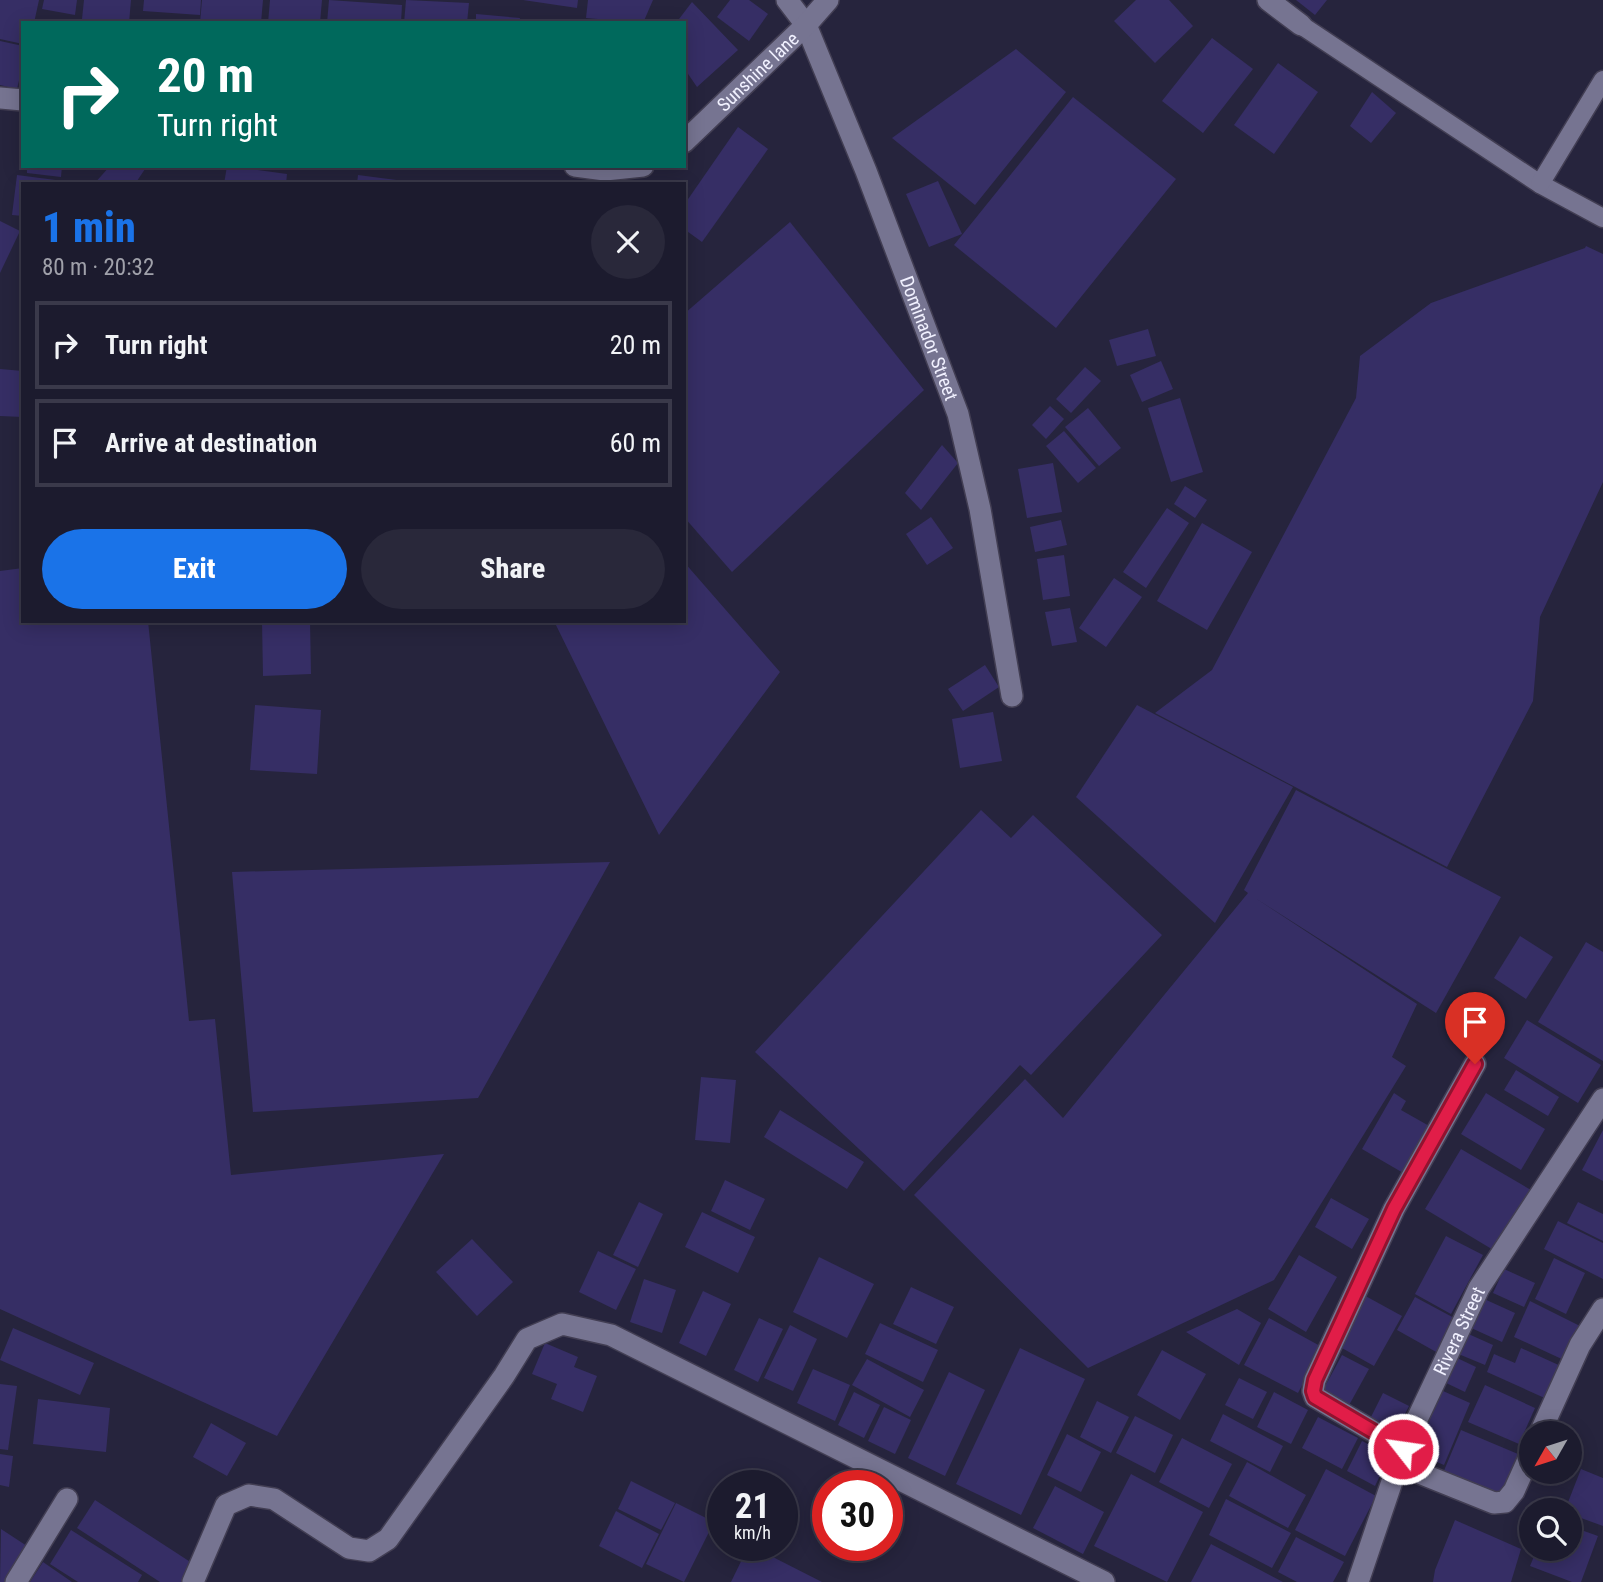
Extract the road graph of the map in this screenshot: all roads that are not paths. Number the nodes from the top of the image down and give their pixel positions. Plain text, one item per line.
1 (787, 0) edge
2 (828, 0) edge
3 (1268, 0) edge
4 (806, 25) junction
5 (1301, 25) joint
6 (1603, 80) edge
7 (0, 98) edge
8 (21, 100) edge
9 (686, 140) edge
10 (590, 168) edge
11 (624, 168) edge
12 (1540, 184) junction
13 (1603, 218) edge
14 (1012, 696) dead end
15 (1475, 1064) dead end
16 (1603, 1099) edge
17 (1603, 1309) edge
18 (1545, 1421) edge
19 (1400, 1457) junction
20 (1519, 1480) edge
21 (67, 1499) dead end
22 (16, 1582) edge
23 (193, 1582) edge
24 (1104, 1582) edge
25 (1358, 1582) edge

1 - 4 street, Dominador Street
2 - 4 street, Sunshine lane
3 - 5 street
4 - 9 street, Sunshine lane
4 - 14 street, Dominador Street
5 - 12 lane
6 - 12 lane
7 - 8 street
10 - 11 street
12 - 13 lane
15 - 19 street
16 - 19 street, Rivera Street
17 - 18 street
19 - 20 street
19 - 25 street, Rivera Street
21 - 22 street
23 - 24 street

